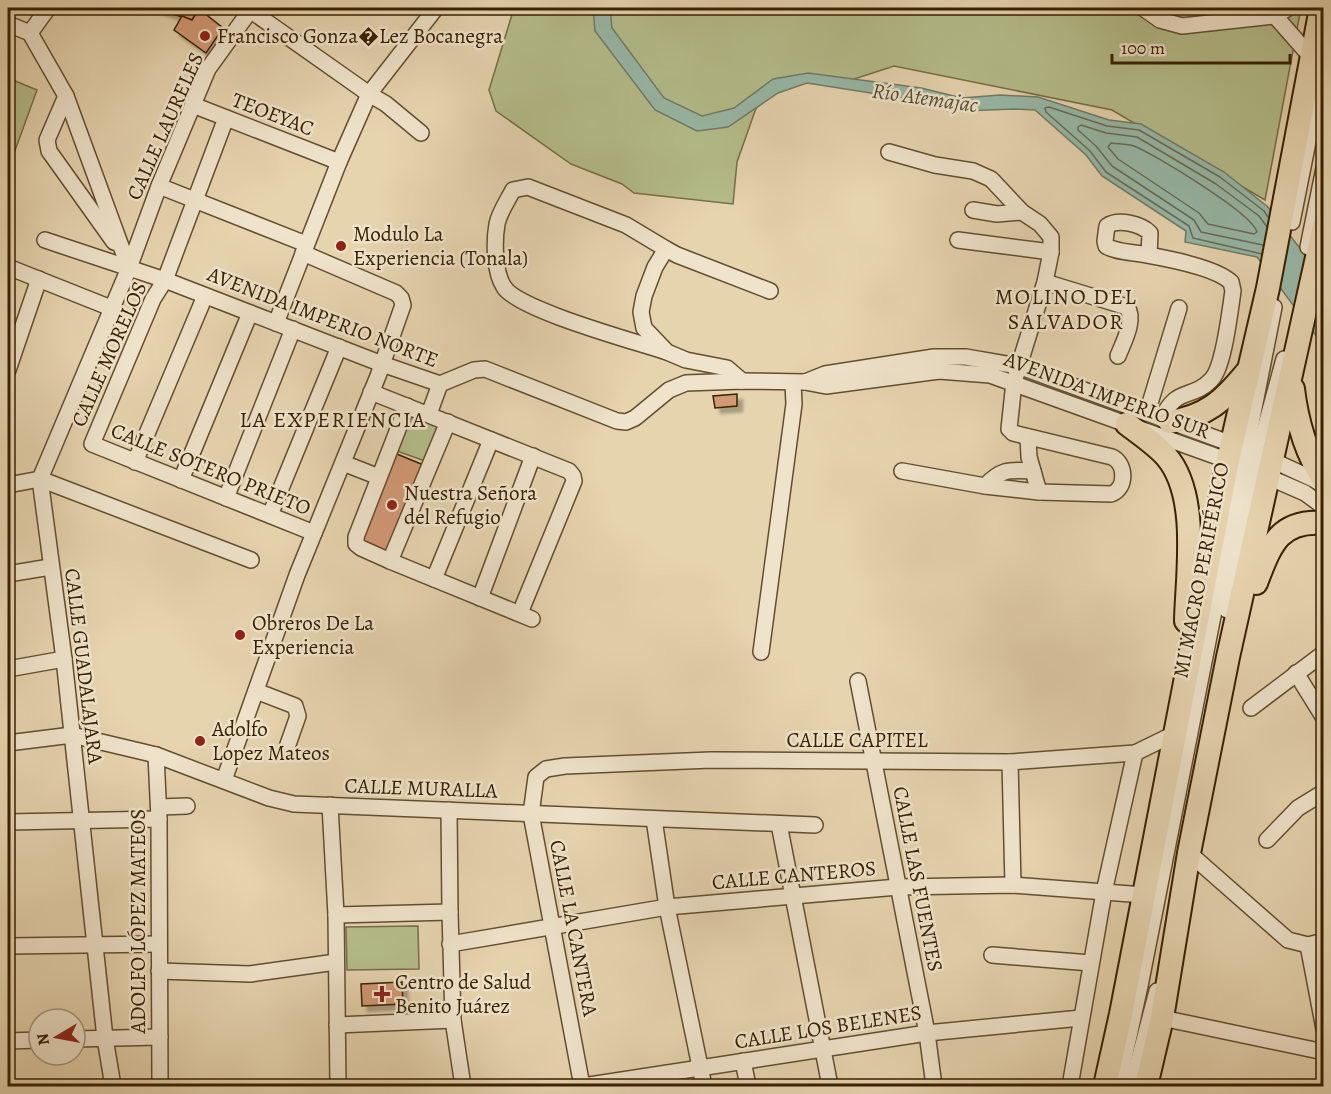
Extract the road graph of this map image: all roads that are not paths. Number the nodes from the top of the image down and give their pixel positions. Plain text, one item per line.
1 (48, 8) edge
2 (250, 8) edge
3 (436, 8) edge
4 (1143, 8) edge
5 (1288, 8) edge
6 (1321, 8) edge
7 (1275, 16) junction
8 (8, 24) edge
9 (30, 33) junction
10 (1318, 60) edge
11 (369, 94) junction
12 (66, 96) junction
13 (193, 105) junction
14 (226, 118) junction
15 (421, 133) dead end
16 (889, 152) dead end
17 (339, 162) junction
18 (1323, 168) edge
19 (159, 186) junction
20 (196, 201) junction
21 (972, 210) dead end
22 (1022, 212) junction
23 (1323, 226) edge
24 (45, 240) dead end
25 (958, 240) dead end
26 (305, 248) junction
27 (666, 249) junction
28 (1051, 252) junction
29 (1149, 255) dead end
30 (127, 263) junction
31 (8, 267) edge
32 (39, 279) junction
33 (165, 280) junction
34 (1045, 282) junction
35 (770, 291) dead end
36 (205, 296) junction
37 (1271, 297) junction
38 (111, 308) junction
39 (1179, 308) dead end
40 (250, 313) junction
41 (276, 322) junction
42 (1297, 327) junction
43 (293, 329) junction
44 (339, 347) junction
45 (667, 352) junction
46 (1118, 356) dead end
47 (382, 364) junction
48 (1018, 366) junction
49 (1292, 367) junction
50 (8, 370) edge
51 (1249, 370) junction
52 (742, 381) junction
53 (799, 382) junction
54 (1014, 382) junction
55 (440, 384) junction
56 (371, 392) junction
57 (407, 406) junction
58 (1147, 413) junction
59 (429, 414) junction
60 (1166, 420) junction
61 (448, 422) junction
62 (1127, 424) junction
63 (1028, 436) junction
64 (491, 440) junction
65 (92, 444) joint
66 (533, 456) junction
67 (1250, 460) junction
68 (135, 462) junction
69 (343, 463) junction
70 (902, 471) dead end
71 (1033, 471) junction
72 (379, 477) junction
73 (40, 479) junction
74 (181, 480) junction
75 (1323, 480) edge
76 (8, 485) edge
77 (985, 486) junction
78 (1323, 486) edge
79 (1039, 492) junction
80 (226, 498) junction
81 (1323, 507) edge
82 (270, 515) junction
83 (1323, 522) edge
84 (314, 533) junction
85 (251, 560) dead end
86 (390, 561) junction
87 (50, 567) junction
88 (8, 574) edge
89 (434, 579) junction
90 (480, 598) junction
91 (761, 652) dead end
92 (1323, 653) edge
93 (1228, 657) junction
94 (64, 659) junction
95 (1190, 664) junction
96 (8, 669) edge
97 (1296, 673) junction
98 (858, 681) dead end
99 (256, 691) junction
100 (1251, 708) dead end
101 (1323, 718) edge
102 (1176, 733) junction
103 (72, 735) junction
104 (8, 743) edge
105 (285, 753) dead end
106 (1135, 753) junction
107 (156, 755) junction
108 (873, 762) junction
109 (1010, 762) junction
110 (536, 777) joint
111 (224, 780) junction
112 (1323, 792) edge
113 (330, 805) junction
114 (187, 806) dead end
115 (449, 810) junction
116 (159, 813) junction
117 (531, 814) junction
118 (654, 819) junction
119 (82, 821) junction
120 (8, 822) edge
121 (779, 824) junction
122 (815, 825) dead end
123 (1267, 840) dead end
124 (1189, 853) junction
125 (1013, 885) junction
126 (898, 887) junction
127 (1104, 892) junction
128 (1144, 895) junction
129 (792, 896) junction
130 (667, 907) junction
131 (450, 912) junction
132 (336, 915) junction
133 (552, 927) junction
134 (1323, 941) edge
135 (158, 944) junction
136 (450, 944) junction
137 (95, 945) junction
138 (1308, 945) junction
139 (8, 946) edge
140 (992, 955) dead end
141 (336, 962) junction
142 (1091, 963) junction
143 (159, 971) junction
144 (1081, 1018) junction
145 (1162, 1018) junction
146 (453, 1020) junction
147 (337, 1025) junction
148 (1323, 1029) edge
149 (927, 1033) junction
150 (105, 1038) junction
151 (159, 1038) junction
152 (87, 1039) edge
153 (27, 1040) edge
154 (8, 1041) edge
155 (822, 1049) junction
156 (1323, 1053) edge
157 (743, 1061) junction
158 (701, 1068) junction
159 (1148, 1080) edge
160 (113, 1086) edge
161 (160, 1086) edge
162 (338, 1086) edge
163 (463, 1086) edge
164 (582, 1086) edge
165 (704, 1086) edge
166 (748, 1086) edge
167 (830, 1086) edge
168 (934, 1086) edge
169 (1070, 1086) edge
170 (1105, 1086) edge
171 (1118, 1086) edge
172 (1132, 1086) edge

1 - 9 street
2 - 11 street
2 - 13 street, CALLE LAURELES
3 - 11 street
4 - 7 street
5 - 7 street
6 - 10 highway
7 - 10 street
8 - 9 street
9 - 12 street
10 - 37 highway
11 - 15 street
11 - 17 street
12 - 30 street
12 - 30 street
13 - 14 street, TEOEYAC
13 - 19 street, CALLE LAURELES
14 - 17 street, TEOEYAC
14 - 20 street, CALLE MORELOS
16 - 22 street
17 - 26 street
18 - 42 street, MI MACRO PERIFÉRICO
19 - 20 street
19 - 30 street, CALLE LAURELES
20 - 26 street
20 - 33 street, CALLE MORELOS
21 - 22 street
22 - 28 street
23 - 42 highway
24 - 30 street, AVENIDA IMPERIO NORTE
25 - 28 street
26 - 41 street
26 - 47 street
27 - 35 street
27 - 45 street
27 - 45 street
28 - 34 street
29 - 60 street
30 - 33 street, AVENIDA IMPERIO NORTE
30 - 38 street, CALLE GUADALAJARA
31 - 32 street
32 - 38 street
32 - 50 street
33 - 36 street, AVENIDA IMPERIO NORTE
33 - 65 street, CALLE MORELOS
34 - 46 street
34 - 48 street
36 - 40 street, AVENIDA IMPERIO NORTE
36 - 68 street
37 - 51 highway
37 - 67 street, MI MACRO PERIFÉRICO
38 - 73 street, CALLE GUADALAJARA
39 - 58 street
40 - 41 street, AVENIDA IMPERIO NORTE
40 - 74 street
41 - 43 street, AVENIDA IMPERIO NORTE
42 - 49 highway
42 - 67 street, MI MACRO PERIFÉRICO
43 - 44 street, AVENIDA IMPERIO NORTE
43 - 80 street
44 - 47 street, AVENIDA IMPERIO NORTE
44 - 82 street
45 - 52 street
47 - 55 street, AVENIDA IMPERIO NORTE
47 - 56 street
48 - 53 street, AVENIDA IMPERIO SUR
48 - 54 street
48 - 58 street, AVENIDA IMPERIO SUR
49 - 67 highway
49 - 75 highway
51 - 60 highway
51 - 67 highway
52 - 53 street, AVENIDA IMPERIO NORTE
52 - 55 street, AVENIDA IMPERIO NORTE
53 - 54 street, AVENIDA IMPERIO SUR
53 - 91 street
54 - 62 street, AVENIDA IMPERIO SUR
54 - 63 street
55 - 59 street
56 - 57 street
56 - 69 street
57 - 59 street
57 - 72 street
58 - 60 street, AVENIDA IMPERIO SUR
59 - 61 street
60 - 67 street, AVENIDA IMPERIO SUR
61 - 64 street
61 - 86 street
62 - 67 street, AVENIDA IMPERIO SUR
62 - 95 highway
63 - 71 street
63 - 79 street
64 - 66 street
64 - 89 street
65 - 68 street, CALLE SOTERO PRIETO
66 - 90 street
66 - 90 street
67 - 78 street
67 - 81 street
67 - 93 highway
67 - 95 highway
67 - 171 street, MI MACRO PERIFÉRICO
67 - 172 street, MI MACRO PERIFÉRICO
68 - 74 street, CALLE SOTERO PRIETO
69 - 72 street
69 - 84 street
70 - 77 street
71 - 77 street
71 - 79 street
72 - 86 street
73 - 76 street
73 - 85 street
73 - 87 street, CALLE GUADALAJARA
74 - 80 street, CALLE SOTERO PRIETO
77 - 79 street
80 - 82 street, CALLE SOTERO PRIETO
82 - 84 street, CALLE SOTERO PRIETO
83 - 93 highway
84 - 99 street
86 - 89 street
87 - 88 street
87 - 94 street, CALLE GUADALAJARA
89 - 90 street
92 - 97 street
93 - 124 highway
94 - 96 street
94 - 103 street, CALLE GUADALAJARA
95 - 102 highway
97 - 100 street
97 - 101 street
98 - 108 street, CALLE LAS FUENTES
99 - 105 street
99 - 111 street
102 - 106 street, CALLE CAPITEL
102 - 128 highway
103 - 104 street
103 - 107 street, CALLE MURALLA
103 - 119 street, CALLE GUADALAJARA
106 - 109 street, CALLE CAPITEL
106 - 127 street
107 - 111 street, CALLE MURALLA
107 - 116 street, ADOLFO LÓPEZ MATEOS
108 - 109 street, CALLE CAPITEL
108 - 110 street, CALLE CAPITEL
108 - 126 street, CALLE LAS FUENTES
109 - 125 street
110 - 117 street, CALLE LA CANTERA
111 - 113 street, CALLE MURALLA
112 - 123 street
113 - 115 street, CALLE MURALLA
113 - 132 street
114 - 116 street
115 - 117 street, CALLE MURALLA
115 - 131 street
116 - 119 street
116 - 135 street, ADOLFO LÓPEZ MATEOS
117 - 118 street, CALLE MURALLA
117 - 133 street, CALLE LA CANTERA
118 - 121 street, CALLE MURALLA
118 - 130 street
119 - 120 street
119 - 137 street, CALLE GUADALAJARA
121 - 122 street, CALLE MURALLA
121 - 129 street
124 - 138 street
124 - 145 highway
125 - 126 street, CALLE CANTEROS
125 - 127 street, CALLE CANTEROS
126 - 129 street, CALLE CANTEROS
126 - 149 street, CALLE LAS FUENTES
127 - 128 street, CALLE CANTEROS
127 - 142 street
128 - 170 highway
129 - 130 street, CALLE CANTEROS
129 - 155 street
130 - 133 street, CALLE CANTEROS
130 - 158 street
131 - 132 street
131 - 136 street
132 - 141 street
133 - 136 street, CALLE CANTEROS
133 - 164 street, CALLE LA CANTERA
134 - 138 street
135 - 137 street
135 - 143 street, ADOLFO LÓPEZ MATEOS
136 - 146 street
137 - 139 street
137 - 150 street, CALLE GUADALAJARA
138 - 148 street
140 - 142 street
141 - 143 street
141 - 147 street
142 - 144 street
143 - 151 street, ADOLFO LÓPEZ MATEOS
144 - 149 street, CALLE LOS BELENES
144 - 169 street
145 - 156 street
145 - 159 highway
146 - 147 street
146 - 163 street
147 - 162 street
149 - 155 street, CALLE LOS BELENES
149 - 168 street, CALLE LAS FUENTES
150 - 151 street
150 - 152 street
150 - 160 street, CALLE GUADALAJARA
151 - 161 street, ADOLFO LÓPEZ MATEOS
153 - 154 street
155 - 157 street, CALLE LOS BELENES
155 - 167 street
157 - 158 street, CALLE LOS BELENES
157 - 166 street
158 - 164 street, CALLE LOS BELENES
158 - 165 street

